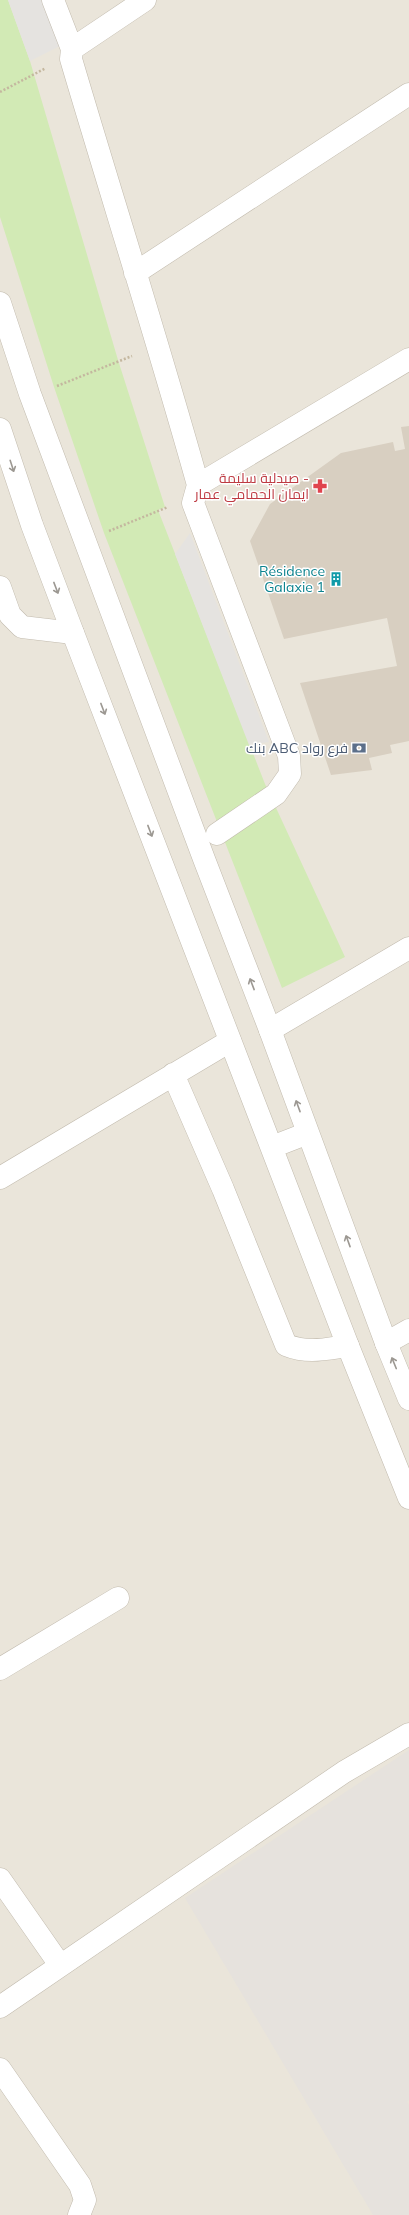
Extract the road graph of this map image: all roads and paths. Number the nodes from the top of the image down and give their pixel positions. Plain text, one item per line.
1 (53, 0) edge
2 (145, 0) edge
3 (71, 54) junction
4 (0, 92) edge
5 (409, 94) edge
6 (135, 274) junction
7 (0, 303) edge
8 (159, 349) junction
9 (409, 359) edge
10 (30, 394) junction
11 (0, 429) edge
12 (196, 494) junction
13 (87, 543) junction
14 (0, 587) edge
15 (73, 634) junction
16 (217, 834) dead end
17 (409, 948) edge
18 (270, 1030) junction
19 (230, 1041) junction
20 (173, 1074) junction
21 (308, 1133) junction
22 (272, 1147) junction
23 (0, 1178) edge
24 (409, 1330) edge
25 (386, 1343) junction
26 (348, 1346) junction
27 (409, 1399) edge
28 (409, 1498) edge
29 (118, 1598) dead end
30 (0, 1669) edge
31 (409, 1734) edge
32 (0, 1879) edge
33 (60, 1965) junction
34 (0, 2007) edge
35 (0, 2069) edge
36 (79, 2215) edge

1 - 3 street
2 - 3 street
3 - 4 path
3 - 6 street
5 - 6 street
6 - 8 street
7 - 10 street
8 - 10 path
8 - 12 street
9 - 12 street
10 - 13 street
11 -> 15 street
12 - 13 path
12 - 16 street
18 -> 13 street
14 - 15 street
15 -> 19 street
17 - 18 street
21 -> 18 street
19 - 20 street
19 - 22 street
20 - 23 street
20 - 26 street
21 - 22 street
25 -> 21 street
22 - 26 street
24 - 25 street
27 -> 25 street
26 - 28 street
29 - 30 street
31 - 33 street
32 - 33 street
33 - 34 street
35 - 36 street

